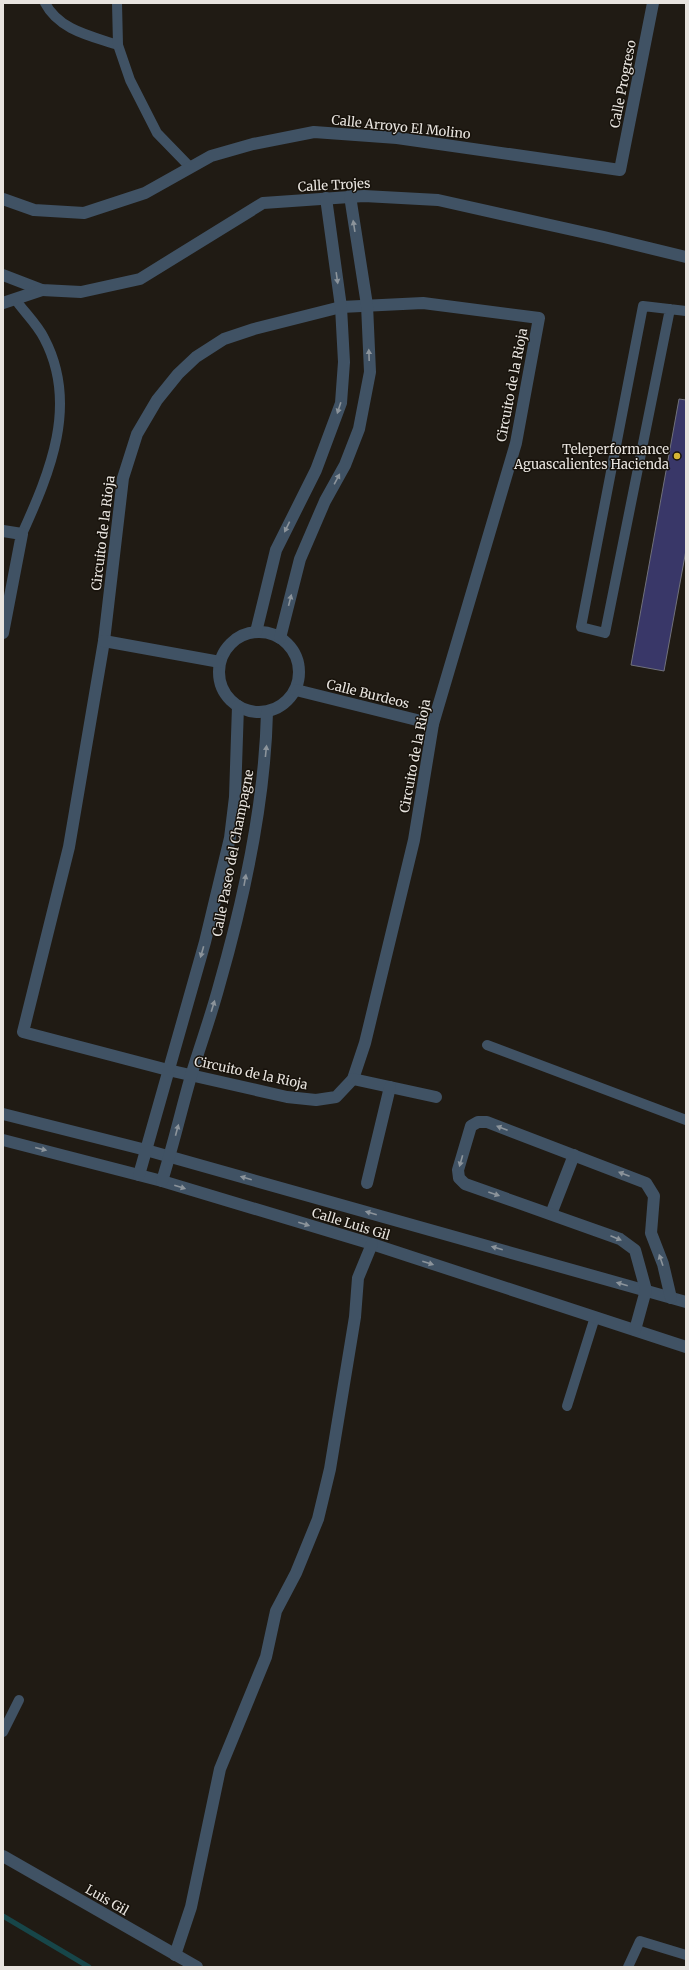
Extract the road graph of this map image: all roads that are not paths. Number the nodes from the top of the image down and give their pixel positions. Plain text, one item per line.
1 (44, 3) edge
2 (117, 3) edge
3 (652, 3) edge
4 (118, 44) junction
5 (190, 167) junction
6 (620, 170) joint
7 (350, 196) junction
8 (326, 198) junction
9 (3, 199) edge
10 (686, 257) edge
11 (3, 275) edge
12 (42, 290) junction
13 (9, 301) edge
14 (367, 305) junction
15 (340, 307) junction
16 (670, 309) junction
17 (686, 311) edge
18 (3, 531) edge
19 (22, 534) junction
20 (256, 632) junction
21 (3, 633) edge
22 (280, 638) junction
23 (104, 641) junction
24 (220, 662) junction
25 (296, 690) junction
26 (238, 706) junction
27 (267, 712) junction
28 (433, 724) junction
29 (487, 1045) dead end
30 (168, 1070) junction
31 (192, 1075) junction
32 (353, 1079) junction
33 (390, 1087) junction
34 (436, 1097) dead end
35 (3, 1114) edge
36 (686, 1120) edge
37 (3, 1140) edge
38 (146, 1150) junction
39 (574, 1155) junction
40 (170, 1156) junction
41 (139, 1175) junction
42 (162, 1181) junction
43 (367, 1183) dead end
44 (551, 1214) junction
45 (372, 1244) junction
46 (646, 1290) junction
47 (671, 1298) junction
48 (686, 1302) edge
49 (595, 1317) junction
50 (635, 1330) junction
51 (686, 1347) edge
52 (567, 1406) dead end
53 (19, 1700) dead end
54 (3, 1732) edge
55 (3, 1856) edge
56 (175, 1955) junction
57 (686, 1955) edge
58 (197, 1967) edge
59 (628, 1967) edge

1 - 4 lane
2 - 4 lane
3 - 6 street, Calle Progreso
4 - 5 lane
5 - 6 street, Calle Arroyo El Molino
5 - 9 street, Calle Arroyo El Molino
7 - 8 street, Calle Trojes
7 - 10 street, Calle Trojes
14 -> 7 street
8 - 12 street, Calle Trojes
8 -> 15 street
11 - 12 street, Calle Trojes
12 - 13 street
13 - 19 lane
14 - 15 street, Circuito de la Rioja
22 -> 14 street
14 - 28 street, Circuito de la Rioja
15 -> 20 street
15 - 23 street, Circuito de la Rioja
16 - 16 lane
16 - 17 lane
18 - 19 street
19 - 21 street
20 - 22 street
20 - 24 street
22 - 25 street
23 - 24 street
23 - 30 street, Circuito de la Rioja
24 - 26 street
25 - 27 street
25 - 28 street, Calle Burdeos
26 - 27 street
26 -> 30 street, Calle Paseo del Champagne
31 -> 27 street, Calle Paseo del Champagne
28 - 32 street, Circuito de la Rioja
29 - 36 lane
30 - 31 street, Circuito de la Rioja
30 - 38 street, Calle Paseo del Champagne
31 - 32 street, Circuito de la Rioja
40 -> 31 street, Calle Paseo del Champagne
32 - 33 street
33 - 34 street
33 - 43 street
35 - 38 street, Calle Luis Gil
37 -> 41 street, Calle Luis Gil
38 - 40 street, Calle Luis Gil
38 - 41 street, Calle Paseo del Champagne
39 - 44 street
39 -> 44 street
47 -> 39 street
40 - 42 street, Calle Paseo del Champagne
46 -> 40 street, Calle Luis Gil
41 - 42 street, Calle Luis Gil
42 -> 45 street, Calle Luis Gil
44 -> 46 street
45 -> 49 street, Calle Luis Gil
45 - 56 street
46 - 47 street, Calle Luis Gil
46 - 50 street
47 - 48 street, Calle Luis Gil
49 - 50 street, Calle Luis Gil
49 - 52 lane
50 - 51 street, Calle Luis Gil
53 - 54 lane
55 - 56 street, Luis Gil
56 - 58 street, Luis Gil
57 - 59 lane

